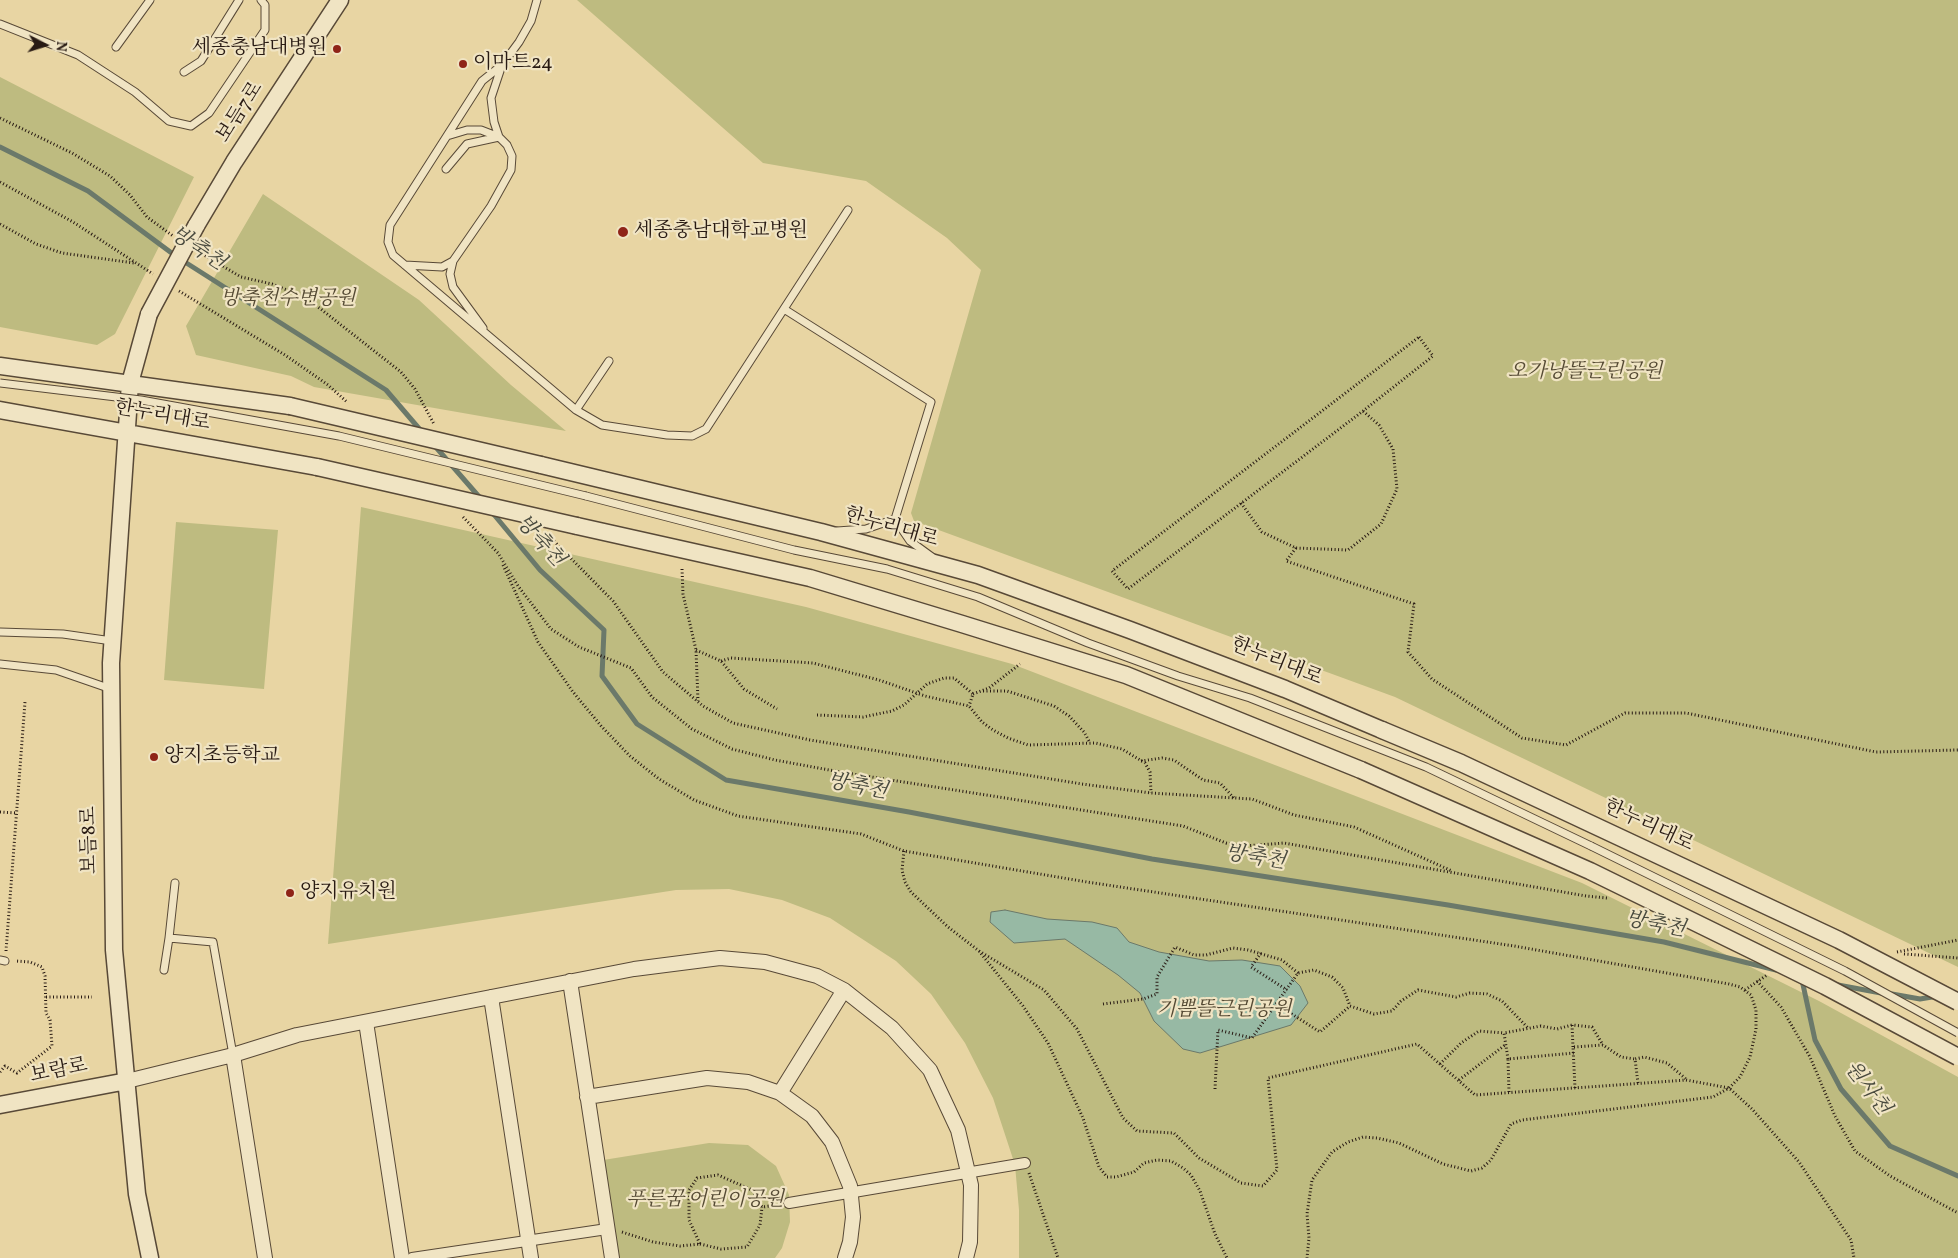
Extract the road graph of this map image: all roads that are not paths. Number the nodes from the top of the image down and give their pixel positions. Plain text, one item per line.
1 (150, 0) edge
2 (239, 0) edge
3 (261, 0) edge
4 (340, 0) edge
5 (537, 0) edge
6 (0, 24) edge
7 (116, 47) dead end
8 (502, 65) junction
9 (184, 72) dead end
10 (447, 136) junction
11 (499, 137) junction
12 (446, 169) dead end
13 (848, 210) dead end
14 (453, 261) junction
15 (405, 265) junction
16 (784, 310) junction
17 (491, 338) junction
18 (609, 361) dead end
19 (0, 366) edge
20 (0, 383) edge
21 (130, 383) junction
22 (0, 410) edge
23 (576, 410) junction
24 (126, 425) junction
25 (895, 519) junction
26 (821, 532) junction
27 (944, 566) junction
28 (0, 632) edge
29 (112, 641) junction
30 (0, 664) edge
31 (112, 689) junction
32 (175, 884) dead end
33 (169, 938) junction
34 (164, 970) dead end
35 (570, 981) junction
36 (844, 990) junction
37 (491, 998) junction
38 (1958, 1002) edge
39 (366, 1022) junction
40 (1958, 1033) edge
41 (233, 1055) junction
42 (1958, 1057) edge
43 (127, 1080) junction
44 (780, 1093) junction
45 (587, 1097) junction
46 (0, 1105) edge
47 (1025, 1163) road end
48 (968, 1173) junction
49 (850, 1193) junction
50 (789, 1203) road end
51 (607, 1229) junction
52 (529, 1241) junction
53 (150, 1258) edge
54 (265, 1258) edge
55 (402, 1258) edge
56 (412, 1258) edge
57 (532, 1258) edge
58 (612, 1258) edge
59 (845, 1258) edge
60 (966, 1258) edge

1 - 7 lane
2 - 9 lane
3 - 6 lane
4 - 21 street, 보듬7로, bridge
5 - 8 lane
8 - 10 lane
8 - 11 lane
10 - 11 lane
10 - 15 lane
11 - 12 lane
11 - 14 lane
13 - 16 lane
14 - 15 lane
14 - 17 lane
15 - 17 lane
16 - 23 lane
16 - 25 lane
17 - 23 lane
18 - 23 lane
19 - 21 street, 한누리대로
20 - 40 lane, bridge
21 - 24 street
21 - 26 street, 한누리대로, bridge
22 - 24 street, 한누리대로
24 - 29 street, 보듬8로
24 - 42 street, 한누리대로, bridge
25 - 26 lane
25 - 27 lane
26 - 27 street, 한누리대로
27 - 38 street, 한누리대로, bridge
28 - 29 lane
29 - 31 street, 보듬8로
30 - 31 lane
31 - 43 street, 보듬8로
32 - 33 lane
33 - 34 lane
33 - 41 lane
35 - 36 street
35 - 37 street
35 - 45 street
36 - 44 street
36 - 48 street
37 - 39 street
37 - 52 street
39 - 41 street
39 - 55 street
41 - 43 street
41 - 54 street
43 - 46 street, 보람로
43 - 53 street, 보듬8로
44 - 45 street
44 - 49 street
45 - 51 street
47 - 48 street
48 - 49 street
48 - 60 street
49 - 50 street
49 - 59 street
51 - 52 street
51 - 58 street
52 - 56 street
52 - 57 street

